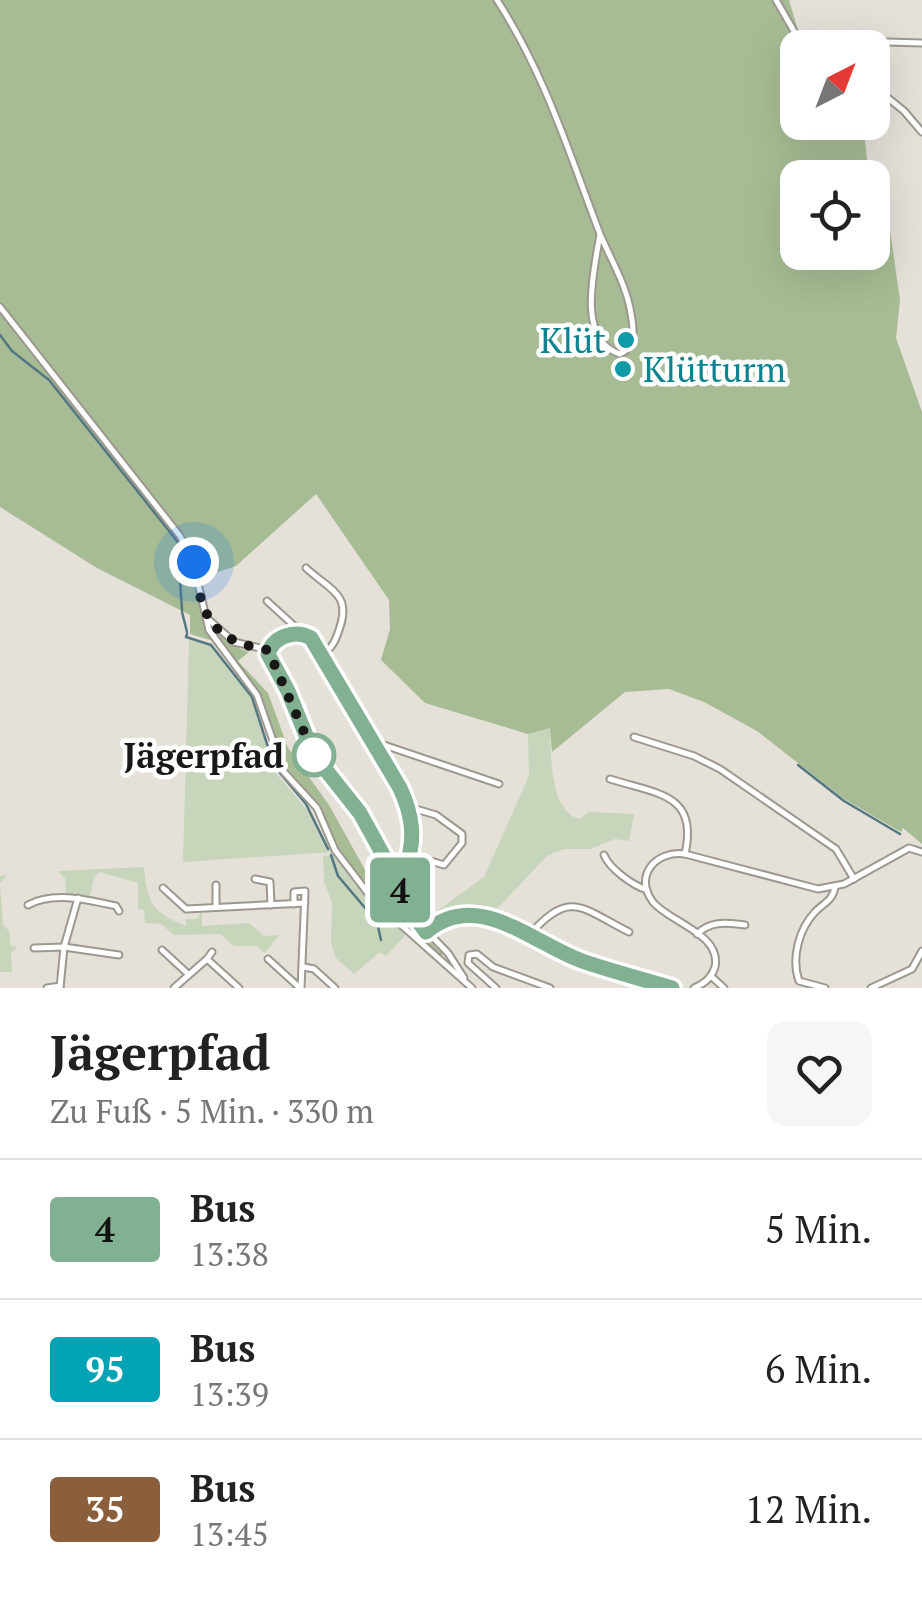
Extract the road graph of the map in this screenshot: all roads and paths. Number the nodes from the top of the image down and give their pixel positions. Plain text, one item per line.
1 (497, 0) edge
2 (776, 0) edge
3 (793, 30) edge
4 (890, 42) edge
5 (922, 43) edge
6 (890, 100) edge
7 (922, 132) edge
8 (600, 234) junction
9 (0, 307) edge
10 (306, 568) dead end
11 (268, 601) dead end
12 (204, 616) junction
13 (302, 633) junction
14 (268, 650) junction
15 (322, 656) junction
16 (634, 737) dead end
17 (377, 748) junction
18 (610, 780) dead end
19 (499, 784) dead end
20 (409, 807) junction
21 (919, 850) edge
22 (685, 854) junction
23 (604, 855) dead end
24 (410, 856) junction
25 (854, 879) junction
26 (255, 880) dead end
27 (398, 882) junction
28 (216, 885) dead end
29 (162, 888) dead end
30 (835, 888) junction
31 (646, 890) junction
32 (78, 898) junction
33 (294, 904) junction
34 (305, 904) junction
35 (28, 905) dead end
36 (271, 905) junction
37 (216, 907) junction
38 (119, 911) dead end
39 (745, 925) dead end
40 (426, 932) junction
41 (629, 932) dead end
42 (530, 934) junction
43 (698, 934) junction
44 (64, 947) junction
45 (34, 948) dead end
46 (162, 950) dead end
47 (922, 951) edge
48 (212, 952) dead end
49 (448, 953) junction
50 (119, 954) dead end
51 (206, 959) junction
52 (268, 959) dead end
53 (443, 964) junction
54 (304, 967) junction
55 (187, 973) junction
56 (711, 976) junction
57 (469, 985) edge
58 (60, 987) edge
59 (47, 988) edge
60 (174, 988) edge
61 (239, 988) edge
62 (301, 988) edge
63 (336, 988) edge
64 (458, 988) edge
65 (496, 988) edge
66 (550, 988) edge
67 (672, 988) edge
68 (694, 988) edge
69 (724, 988) edge
70 (824, 988) edge
71 (871, 988) edge

1 - 8 street
2 - 3 street
4 - 5 street
6 - 7 street
8 - 8 street
9 - 12 street
10 - 15 street
11 - 13 street
12 - 14 street
12 - 53 street
13 - 14 street
13 - 15 street
14 - 27 street
15 - 17 street
16 - 25 street
17 - 19 street
17 - 20 street
18 - 22 street
20 - 24 street
20 - 24 street
21 - 25 street
22 - 30 street
22 - 31 street
23 - 31 street
24 - 27 street
25 - 30 street
26 - 36 street
27 - 40 street
28 - 37 street
29 - 37 street
30 - 70 street
31 - 43 street
32 - 35 street
32 - 38 street
32 - 44 street
33 - 34 street
33 - 34 street
33 - 36 street
34 - 54 street
36 - 37 street
39 - 43 street
40 - 42 street
40 - 49 street
41 - 42 street
42 - 67 street
43 - 56 street
44 - 45 street
44 - 50 street
44 - 58 street
46 - 55 street
47 - 71 street
48 - 51 street
49 - 53 street
49 - 57 street
51 - 55 street
51 - 61 street
52 - 62 street
53 - 57 street
54 - 62 street
54 - 63 street
55 - 60 street
56 - 68 street
56 - 69 street
57 - 64 street
58 - 59 street
65 - 66 street

